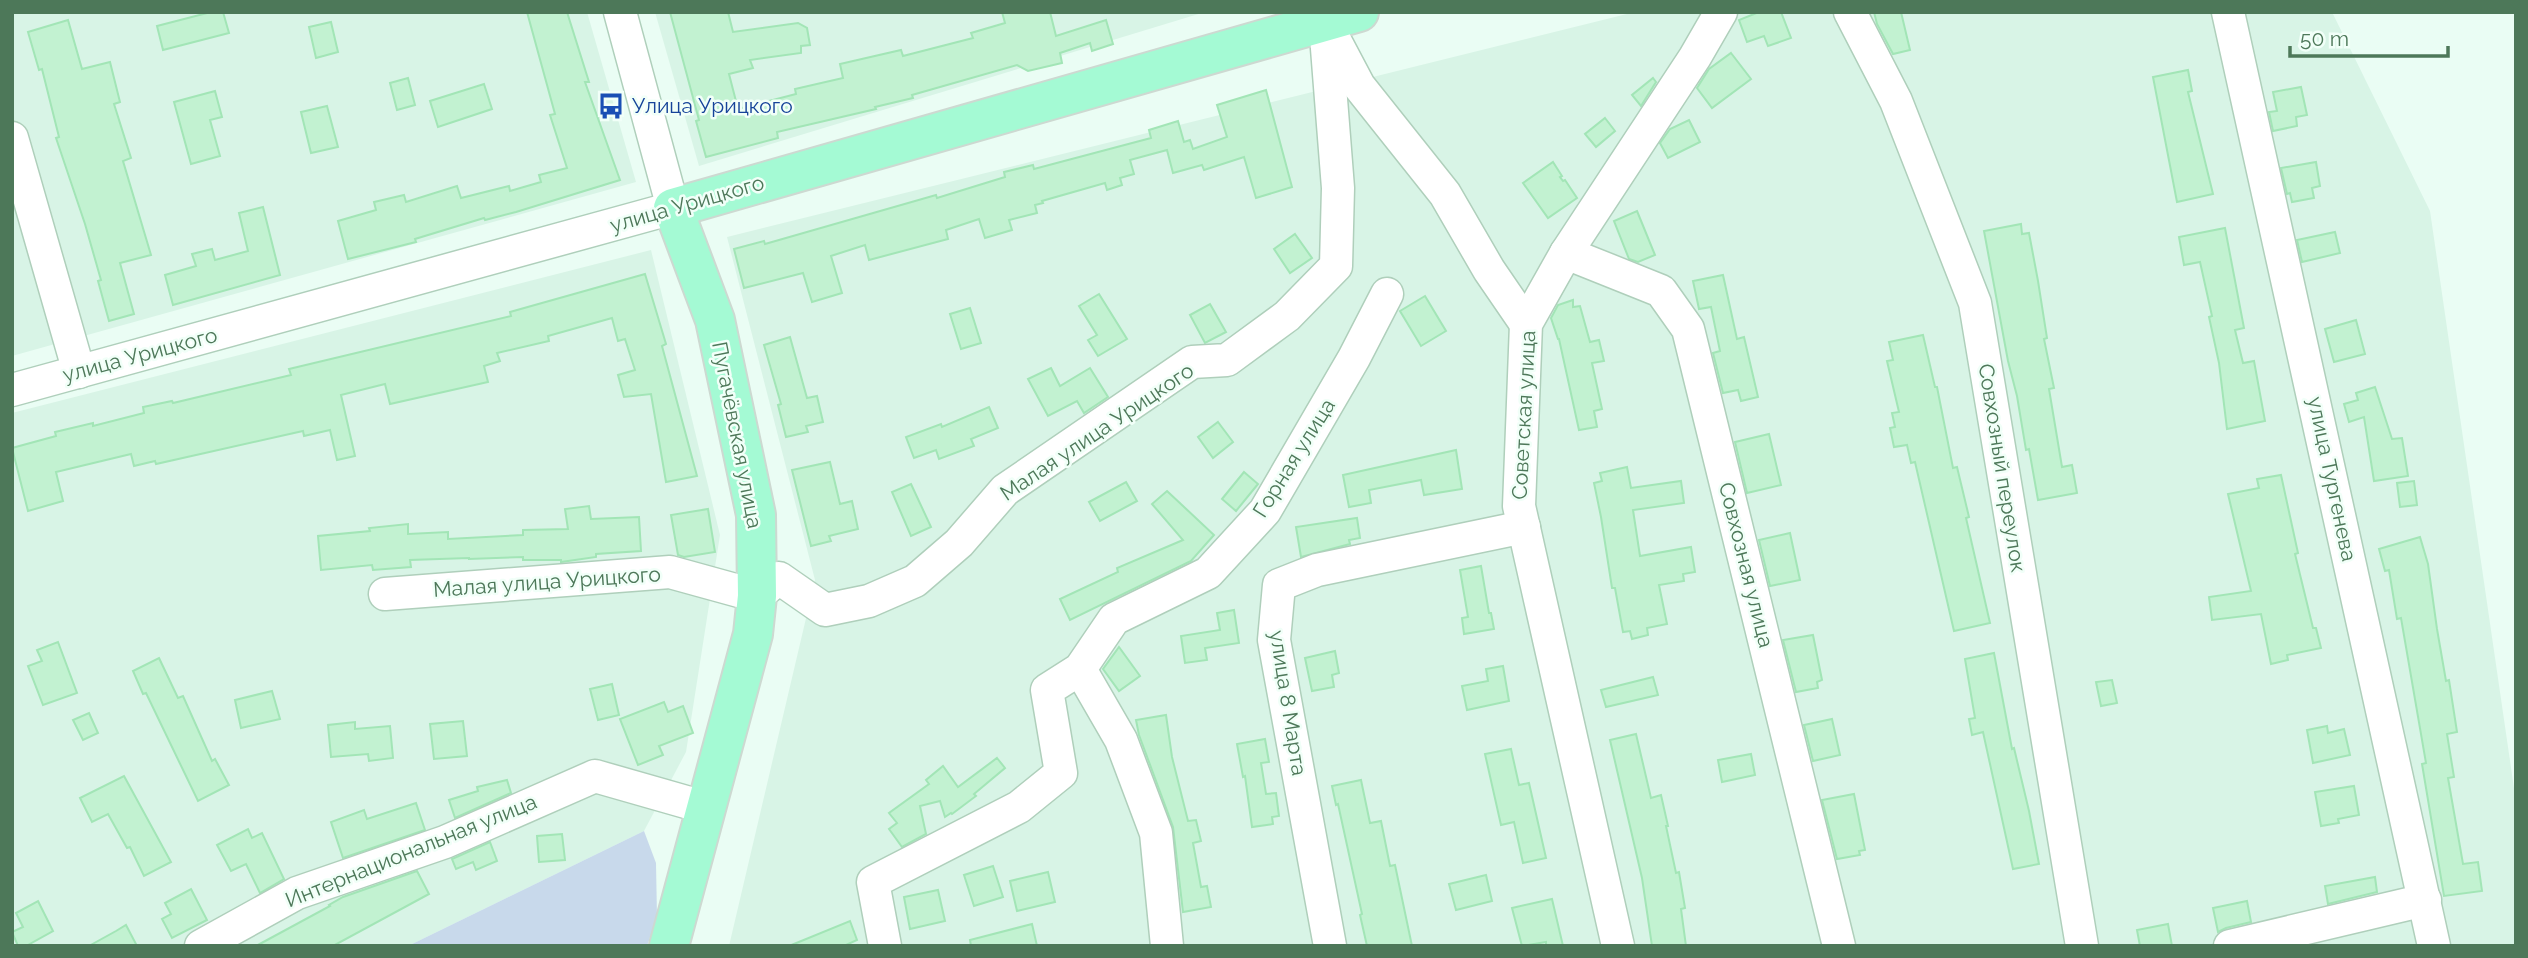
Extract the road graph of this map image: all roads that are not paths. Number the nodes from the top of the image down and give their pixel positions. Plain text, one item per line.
1 (620, 12) edge
2 (1721, 12) edge
3 (1850, 12) edge
4 (2228, 12) edge
5 (1323, 19) edge
6 (12, 138) edge
7 (673, 208) junction
8 (1566, 253) junction
9 (1387, 293) dead end
10 (1526, 324) junction
11 (79, 372) junction
12 (12, 390) edge
13 (1524, 527) junction
14 (385, 594) dead end
15 (757, 596) junction
16 (1080, 670) junction
17 (708, 808) junction
18 (2425, 900) junction
19 (201, 946) edge
20 (669, 946) edge
21 (885, 946) edge
22 (1167, 946) edge
23 (1330, 946) edge
24 (1618, 946) edge
25 (1839, 946) edge
26 (2082, 946) edge
27 (2230, 946) edge
28 (2434, 946) edge

1 - 7 street, Пугачёвская улица
2 - 8 street, Советская улица
3 - 26 street, Совхозный переулок
4 - 18 street, улица Тургенева
5 - 7 main road, улица Урицкого
5 - 10 street
5 - 15 street, Малая улица Урицкого
6 - 11 street
7 - 11 street, улица Урицкого
7 - 15 main road, Пугачёвская улица
8 - 10 street, Советская улица
8 - 25 street, Совхозная улица
9 - 16 street, Горная улица
10 - 13 street, Советская улица
11 - 12 street, улица Урицкого
13 - 23 street, улица 8 Марта
13 - 24 street, Советская улица
14 - 15 street, Малая улица Урицкого
15 - 17 main road, Пугачёвская улица
16 - 21 street, Горная улица
16 - 22 street
17 - 19 street, Интернациональная улица
17 - 20 main road, Пугачёвская улица
18 - 27 street
18 - 28 street, улица Тургенева

